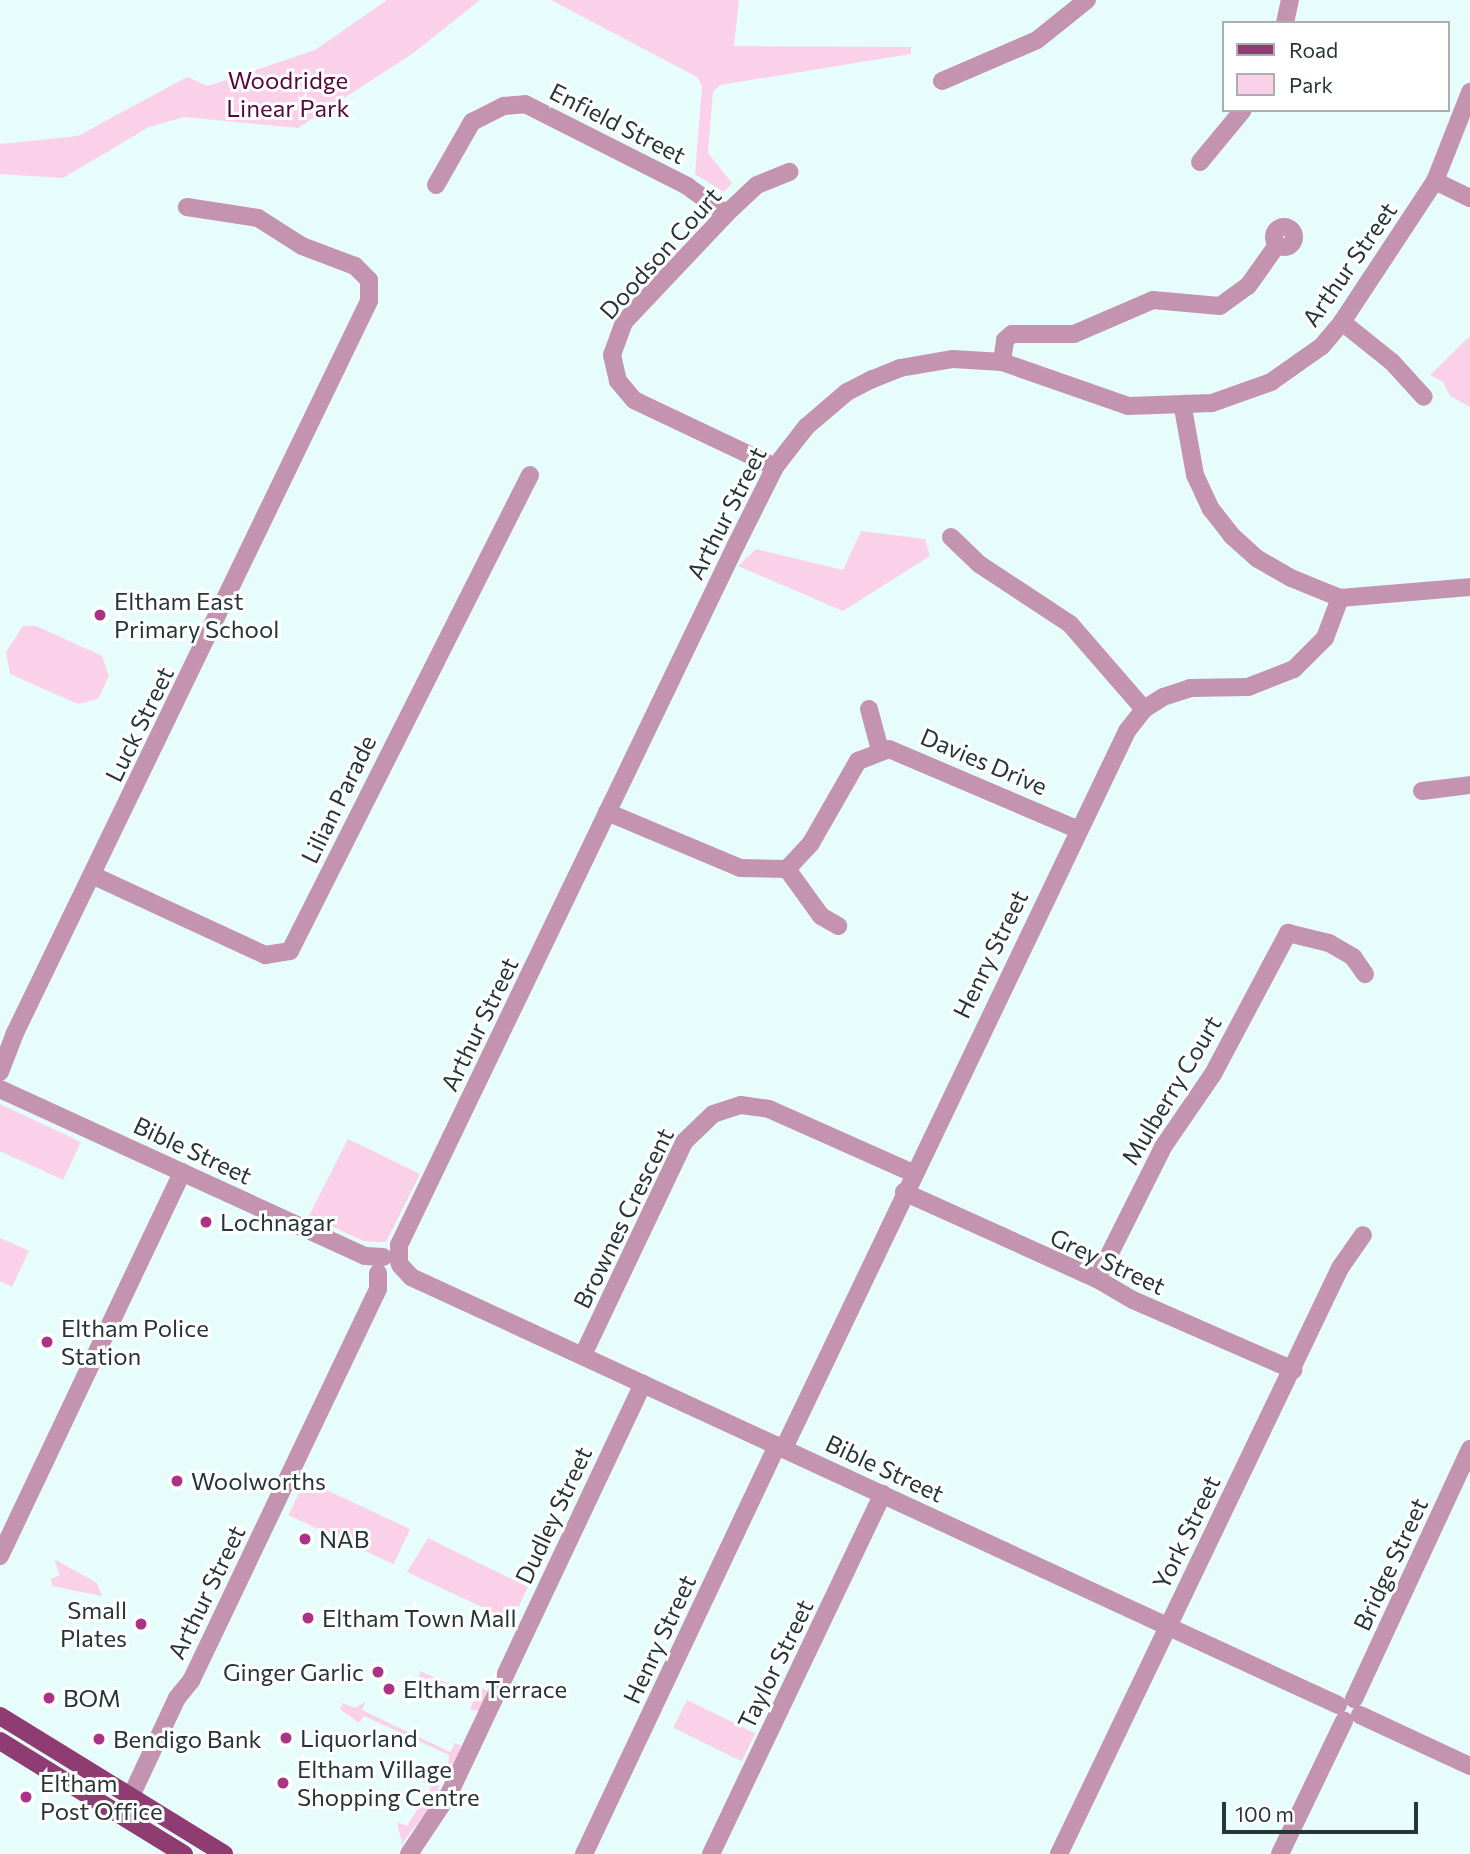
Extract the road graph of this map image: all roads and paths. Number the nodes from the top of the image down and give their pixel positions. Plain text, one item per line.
1 (1087, 0) edge
2 (1290, 0) edge
3 (1285, 21) edge
4 (942, 81) dead end
5 (1470, 92) edge
6 (1241, 112) edge
7 (1200, 162) dead end
8 (790, 172) dead end
9 (1434, 181) junction
10 (436, 185) dead end
11 (1470, 198) edge
12 (187, 207) dead end
13 (726, 214) junction
14 (1277, 245) dead end
15 (1342, 323) junction
16 (1002, 362) junction
17 (1424, 397) dead end
18 (1183, 408) junction
19 (775, 467) junction
20 (530, 475) dead end
21 (951, 537) dead end
22 (1470, 587) edge
23 (1340, 598) junction
24 (869, 709) dead end
25 (1144, 709) junction
26 (880, 750) junction
27 (1470, 785) edge
28 (1422, 791) dead end
29 (607, 812) junction
30 (1077, 829) junction
31 (787, 869) junction
32 (92, 875) junction
33 (838, 926) dead end
34 (1365, 974) dead end
35 (14, 1035) junction
36 (0, 1055) edge
37 (0, 1072) edge
38 (0, 1089) edge
39 (182, 1172) junction
40 (913, 1173) junction
41 (904, 1192) junction
42 (1363, 1235) dead end
43 (388, 1267) junction
44 (1097, 1279) junction
45 (583, 1356) junction
46 (1293, 1370) junction
47 (643, 1383) junction
48 (781, 1447) junction
49 (1470, 1449) edge
50 (883, 1494) junction
51 (0, 1556) edge
52 (1167, 1626) junction
53 (187, 1689) junction
54 (1349, 1710) junction
55 (0, 1716) edge
56 (0, 1741) edge
57 (1470, 1766) edge
58 (132, 1794) junction
59 (148, 1804) junction
60 (132, 1820) junction
61 (184, 1854) edge
62 (224, 1854) edge
63 (410, 1854) edge
64 (584, 1854) edge
65 (711, 1854) edge
66 (1059, 1854) edge
67 (1280, 1854) edge

1 - 4 street
2 - 3 street
5 - 9 street, Arthur Street
6 - 7 street
8 - 13 street, Doodson Court
9 - 11 street
9 - 15 street, Arthur Street
10 - 13 street, Enfield Street
12 - 32 street, Luck Street
13 - 19 street, Doodson Court
14 - 16 street
15 - 17 street
15 - 18 street, Arthur Street
16 - 18 street, Arthur Street
16 - 19 street, Arthur Street
18 - 23 street
19 - 29 street, Arthur Street
20 - 32 street, Lilian Parade
21 - 25 street
22 - 23 street
23 - 25 street, Henry Street
24 - 26 street
25 - 30 street, Henry Street
26 - 30 street, Davies Drive
26 - 31 street, Davies Drive
27 - 28 street
29 - 31 street
29 - 43 street, Arthur Street
30 - 40 street, Henry Street
31 - 33 street
32 - 35 street, Luck Street
34 - 44 street, Mulberry Court
35 - 36 street, Luck Street
35 - 37 street, Luck Street
38 - 39 street, Bible Street
39 - 43 street, Bible Street
39 - 51 street
40 - 41 street, Henry Street
40 - 45 street, Brownes Crescent
41 - 44 street, Grey Street
41 - 48 street, Henry Street
42 - 46 street, York Street
43 - 45 street, Bible Street
43 - 53 street, Arthur Street
44 - 46 street, Grey Street
45 - 47 street, Bible Street
46 - 52 street, York Street
47 - 48 street, Bible Street
47 - 63 street, Dudley Street
48 - 50 street, Bible Street
48 - 64 street, Henry Street
49 - 54 street, Bridge Street
50 - 52 street, Bible Street
50 - 65 street, Taylor Street
52 - 54 street, Bible Street
52 - 66 street, York Street
53 - 58 street, Arthur Street
53 - 59 street, Arthur Street
54 - 57 street, Bible Street
54 - 67 street, Bridge Street
55 - 58 main road
56 - 60 main road
58 - 59 main road
58 - 60 main road
59 - 62 main road
60 - 61 main road

